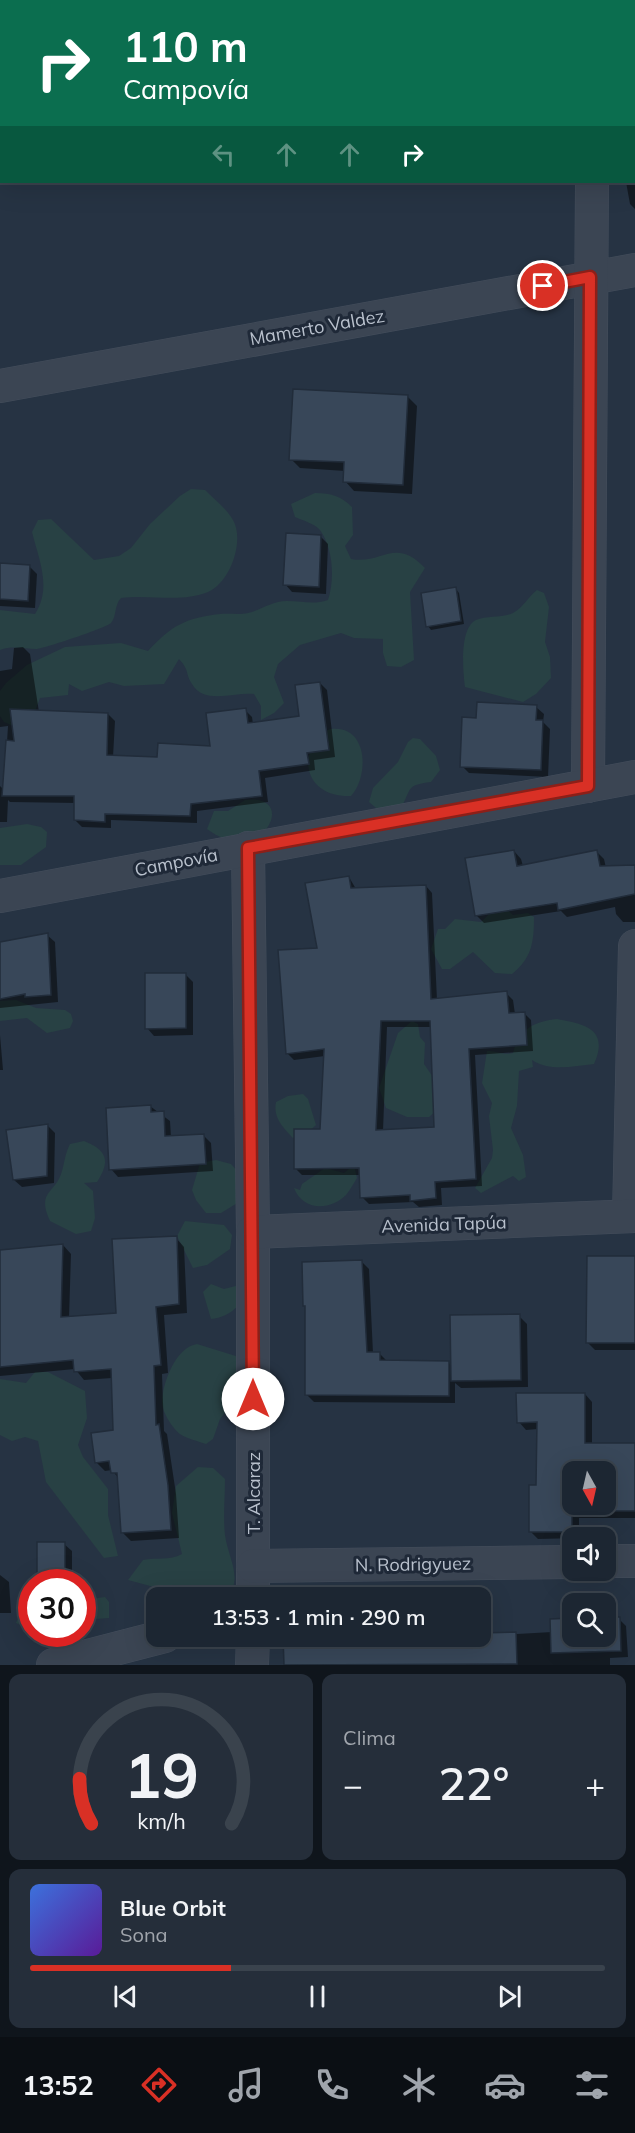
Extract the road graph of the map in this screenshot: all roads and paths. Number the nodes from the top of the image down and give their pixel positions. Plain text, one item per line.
1 (592, 183) edge
2 (635, 270) edge
3 (590, 277) junction
4 (0, 386) edge
5 (635, 777) edge
6 (588, 786) junction
7 (248, 848) junction
8 (0, 896) edge
9 (635, 946) edge
10 (632, 1216) edge
11 (253, 1232) junction
12 (616, 1561) edge
13 (635, 1561) edge
14 (562, 1563) edge
15 (253, 1582) edge
16 (146, 1641) edge
17 (253, 1647) edge
18 (53, 1665) edge
19 (252, 1665) edge

1 - 3 street
2 - 3 street, Mamerto Valdez
3 - 4 street, Mamerto Valdez
3 - 6 street
5 - 6 street, Campovía
6 - 7 street, Campovía
7 - 8 street, Campovía
7 - 11 street, T. Alcaraz
9 - 10 street
10 - 11 street, Avenida Tapúa
11 - 15 street, T. Alcaraz
12 - 13 street
14 - 15 street, N. Rodrigyuez
16 - 18 street
17 - 19 street

